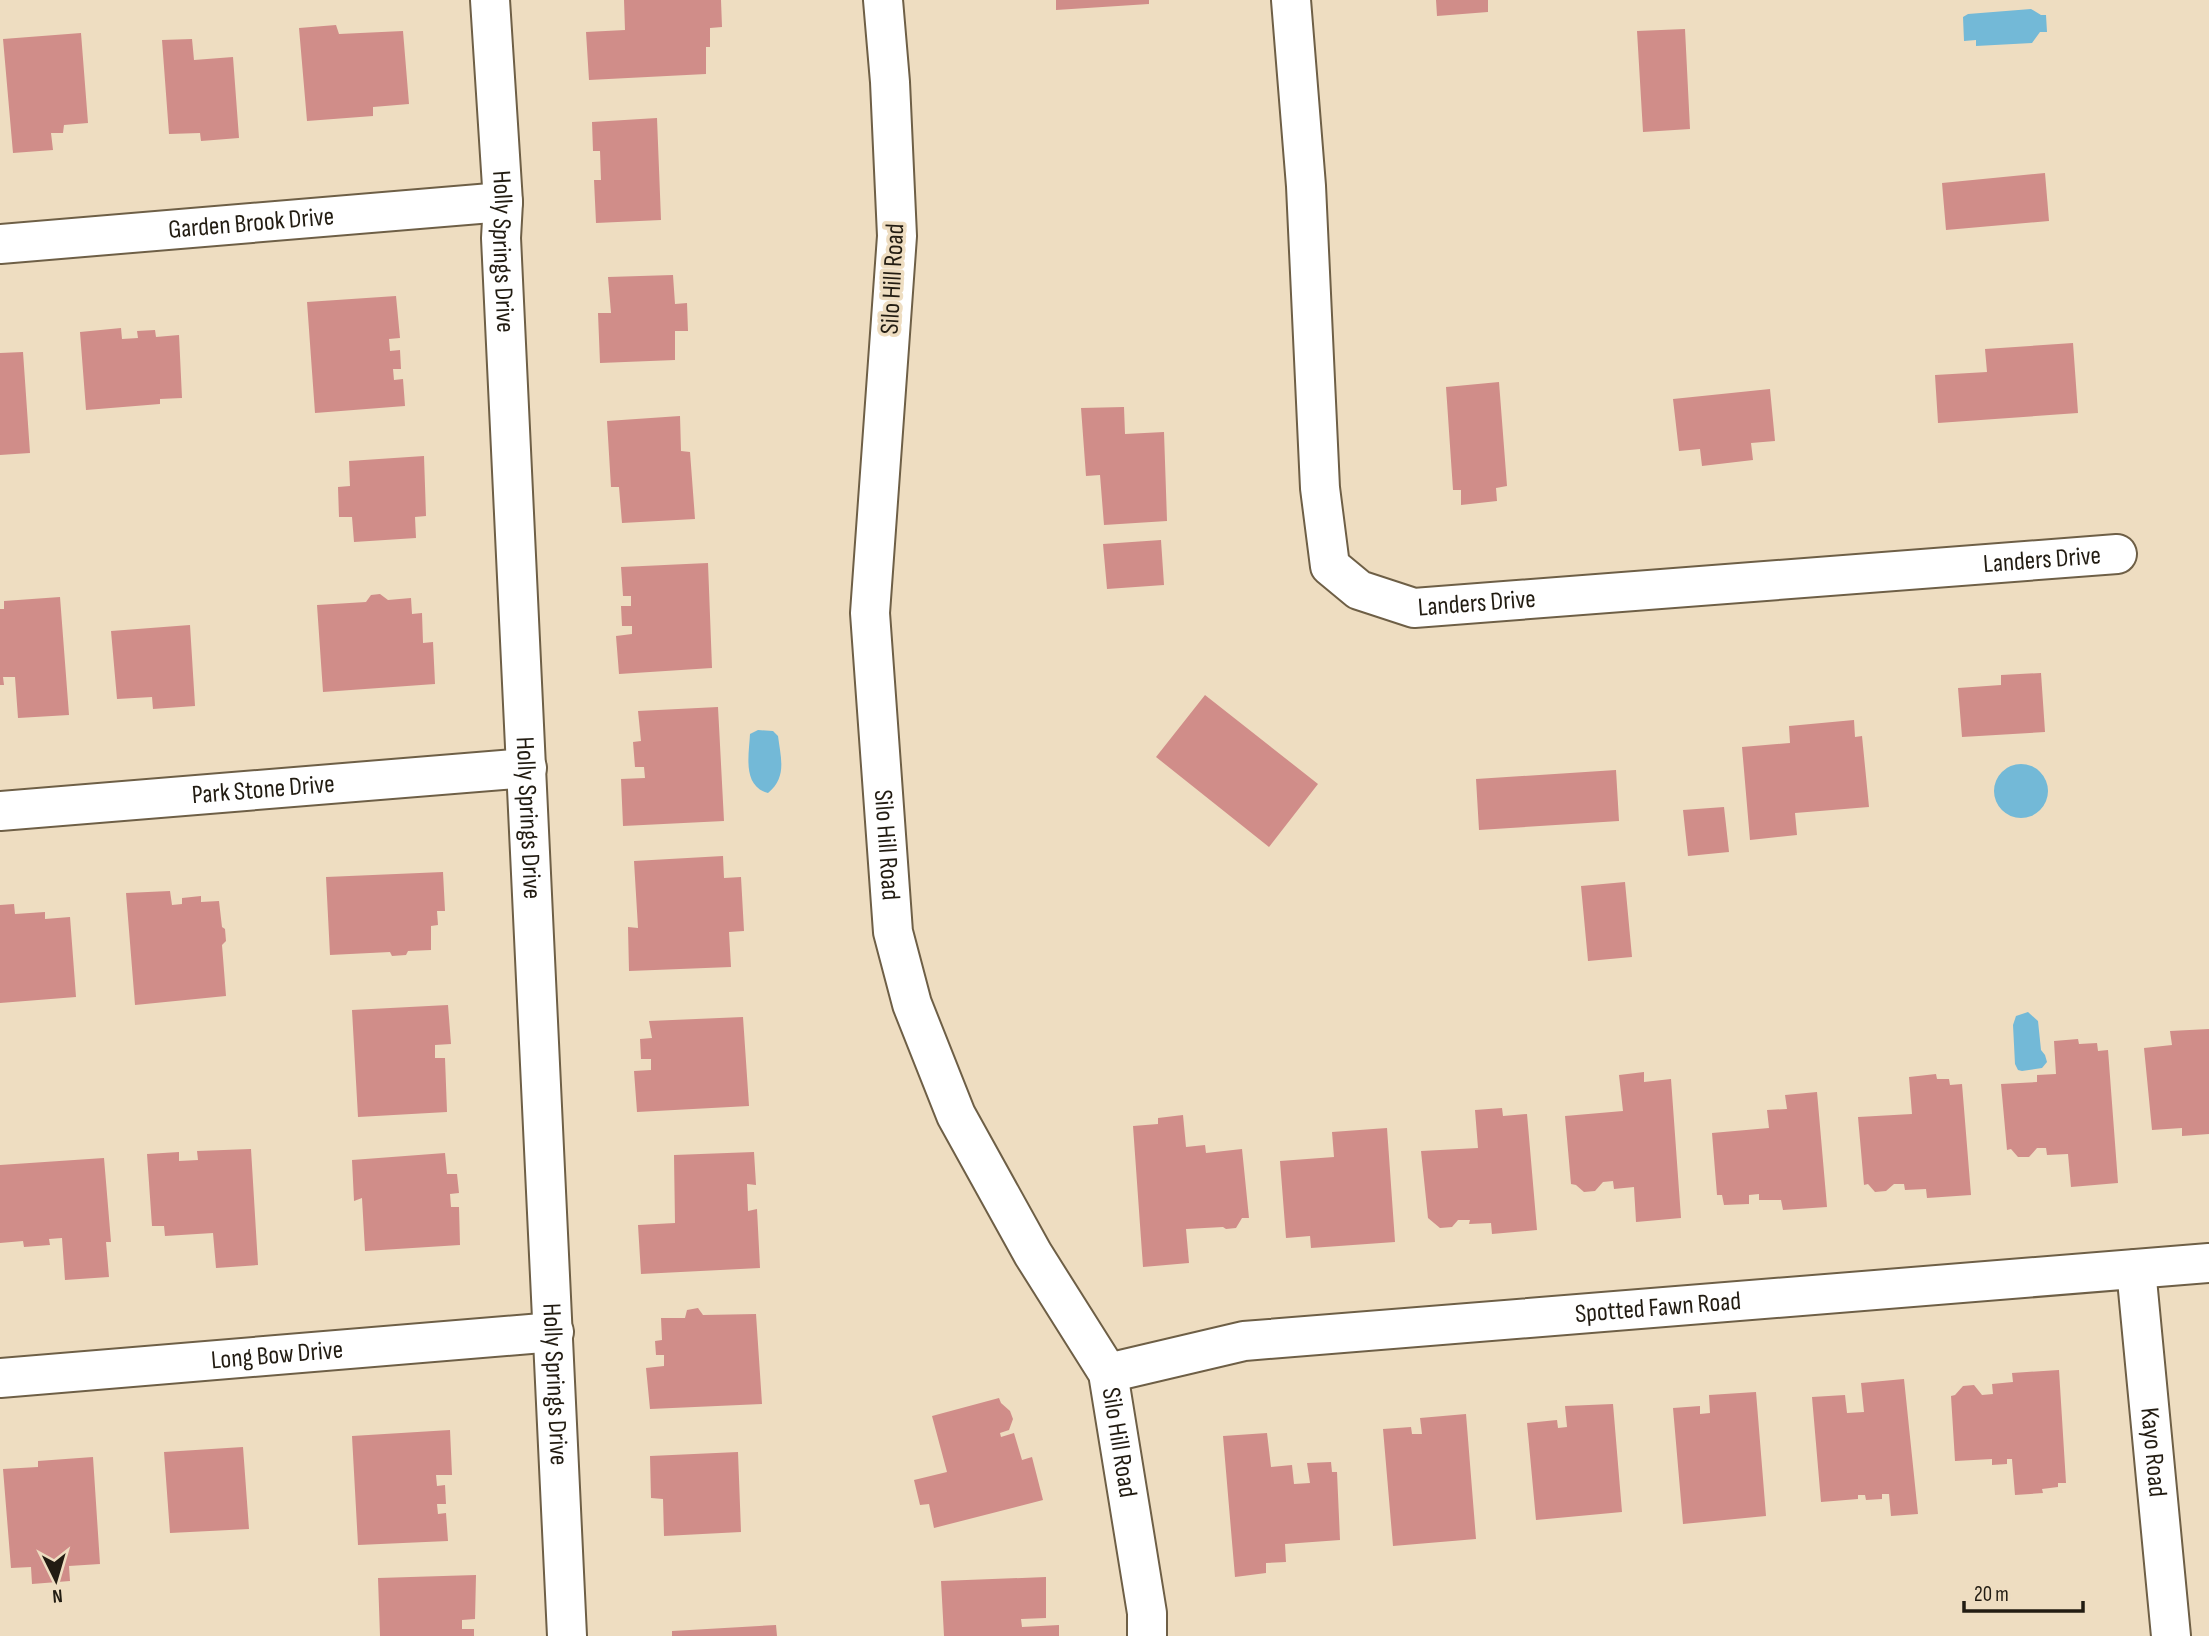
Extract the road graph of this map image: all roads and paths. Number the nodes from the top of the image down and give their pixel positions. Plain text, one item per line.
1 (490, 0) edge
2 (883, 0) edge
3 (1291, 0) edge
4 (503, 202) junction
5 (0, 244) edge
6 (2117, 554) dead end
7 (527, 768) junction
8 (0, 811) edge
9 (2209, 1263) edge
10 (2136, 1269) junction
11 (554, 1332) junction
12 (1108, 1373) junction
13 (0, 1378) edge
14 (567, 1636) edge
15 (1147, 1636) edge
16 (2171, 1636) edge

1 - 4 street, Holly Springs Drive
2 - 12 street, Silo Hill Road
3 - 6 street, Landers Drive
4 - 5 street, Garden Brook Drive
4 - 7 street, Holly Springs Drive
7 - 8 street, Park Stone Drive
7 - 11 street, Holly Springs Drive
9 - 10 street, Spotted Fawn Road
10 - 12 street, Spotted Fawn Road
10 - 16 street, Kayo Road
11 - 13 street, Long Bow Drive
11 - 14 street, Holly Springs Drive
12 - 15 street, Silo Hill Road

